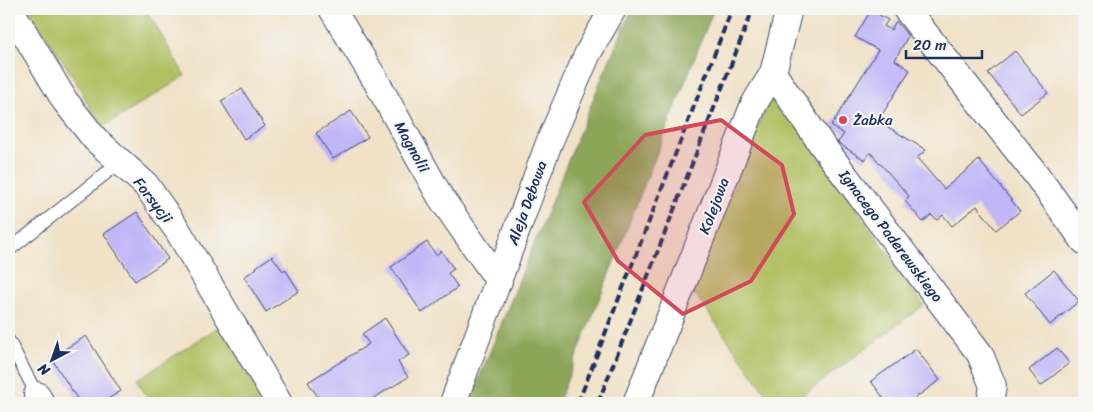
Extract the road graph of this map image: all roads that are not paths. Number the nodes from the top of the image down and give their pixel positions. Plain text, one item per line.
1 (10, 9) edge
2 (332, 9) edge
3 (613, 9) edge
4 (789, 9) edge
5 (906, 9) edge
6 (773, 73) junction
7 (120, 162) junction
8 (1084, 241) edge
9 (9, 250) edge
10 (499, 281) junction
11 (9, 342) edge
12 (39, 399) edge
13 (280, 403) edge
14 (453, 403) edge
15 (636, 403) edge
16 (990, 403) edge

1 - 7 street, Forsycji
2 - 10 street, Magnolii
3 - 10 street, Aleja Dębowa
4 - 6 street, Kolejowa
5 - 8 street
6 - 15 street, Kolejowa
6 - 16 street, Ignacego Paderewskiego
7 - 9 lane
7 - 13 street, Forsycji
10 - 14 street, Aleja Dębowa
11 - 12 lane

